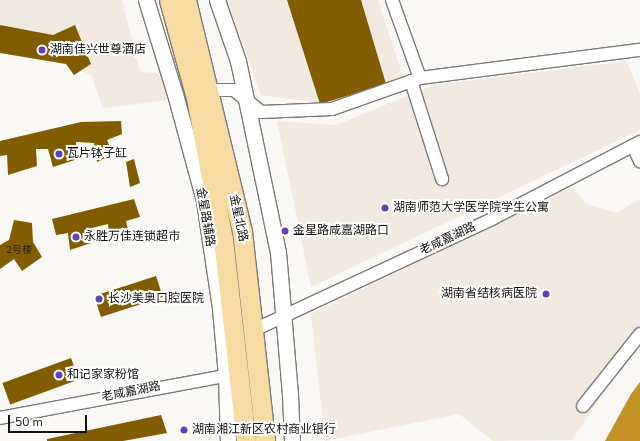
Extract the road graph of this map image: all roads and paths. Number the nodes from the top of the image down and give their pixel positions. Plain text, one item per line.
1 (146, 0) edge
2 (169, 0) edge
3 (186, 0) edge
4 (217, 0) edge
5 (392, 0) edge
6 (640, 50) edge
7 (416, 80) junction
8 (208, 90) junction
9 (636, 144) edge
10 (640, 161) edge
11 (442, 180) dead end
12 (254, 330) junction
13 (640, 334) edge
14 (233, 374) junction
15 (583, 406) dead end
16 (0, 418) edge
17 (228, 441) edge
18 (246, 441) edge
19 (265, 441) edge
20 (292, 441) edge

1 - 14 street, 金星路辅路
2 - 14 main road, 金星北路
3 - 8 main road, 金星北路
4 - 20 street
5 - 7 street
6 - 7 street
7 - 8 street
7 - 11 street
8 - 12 main road, 金星北路
9 - 10 street
9 - 12 street, 老咸嘉湖路
12 - 19 main road, 金星北路
13 - 15 street
14 - 16 street, 老咸嘉湖路
14 - 17 street, 金星路辅路
14 - 18 main road, 金星北路

